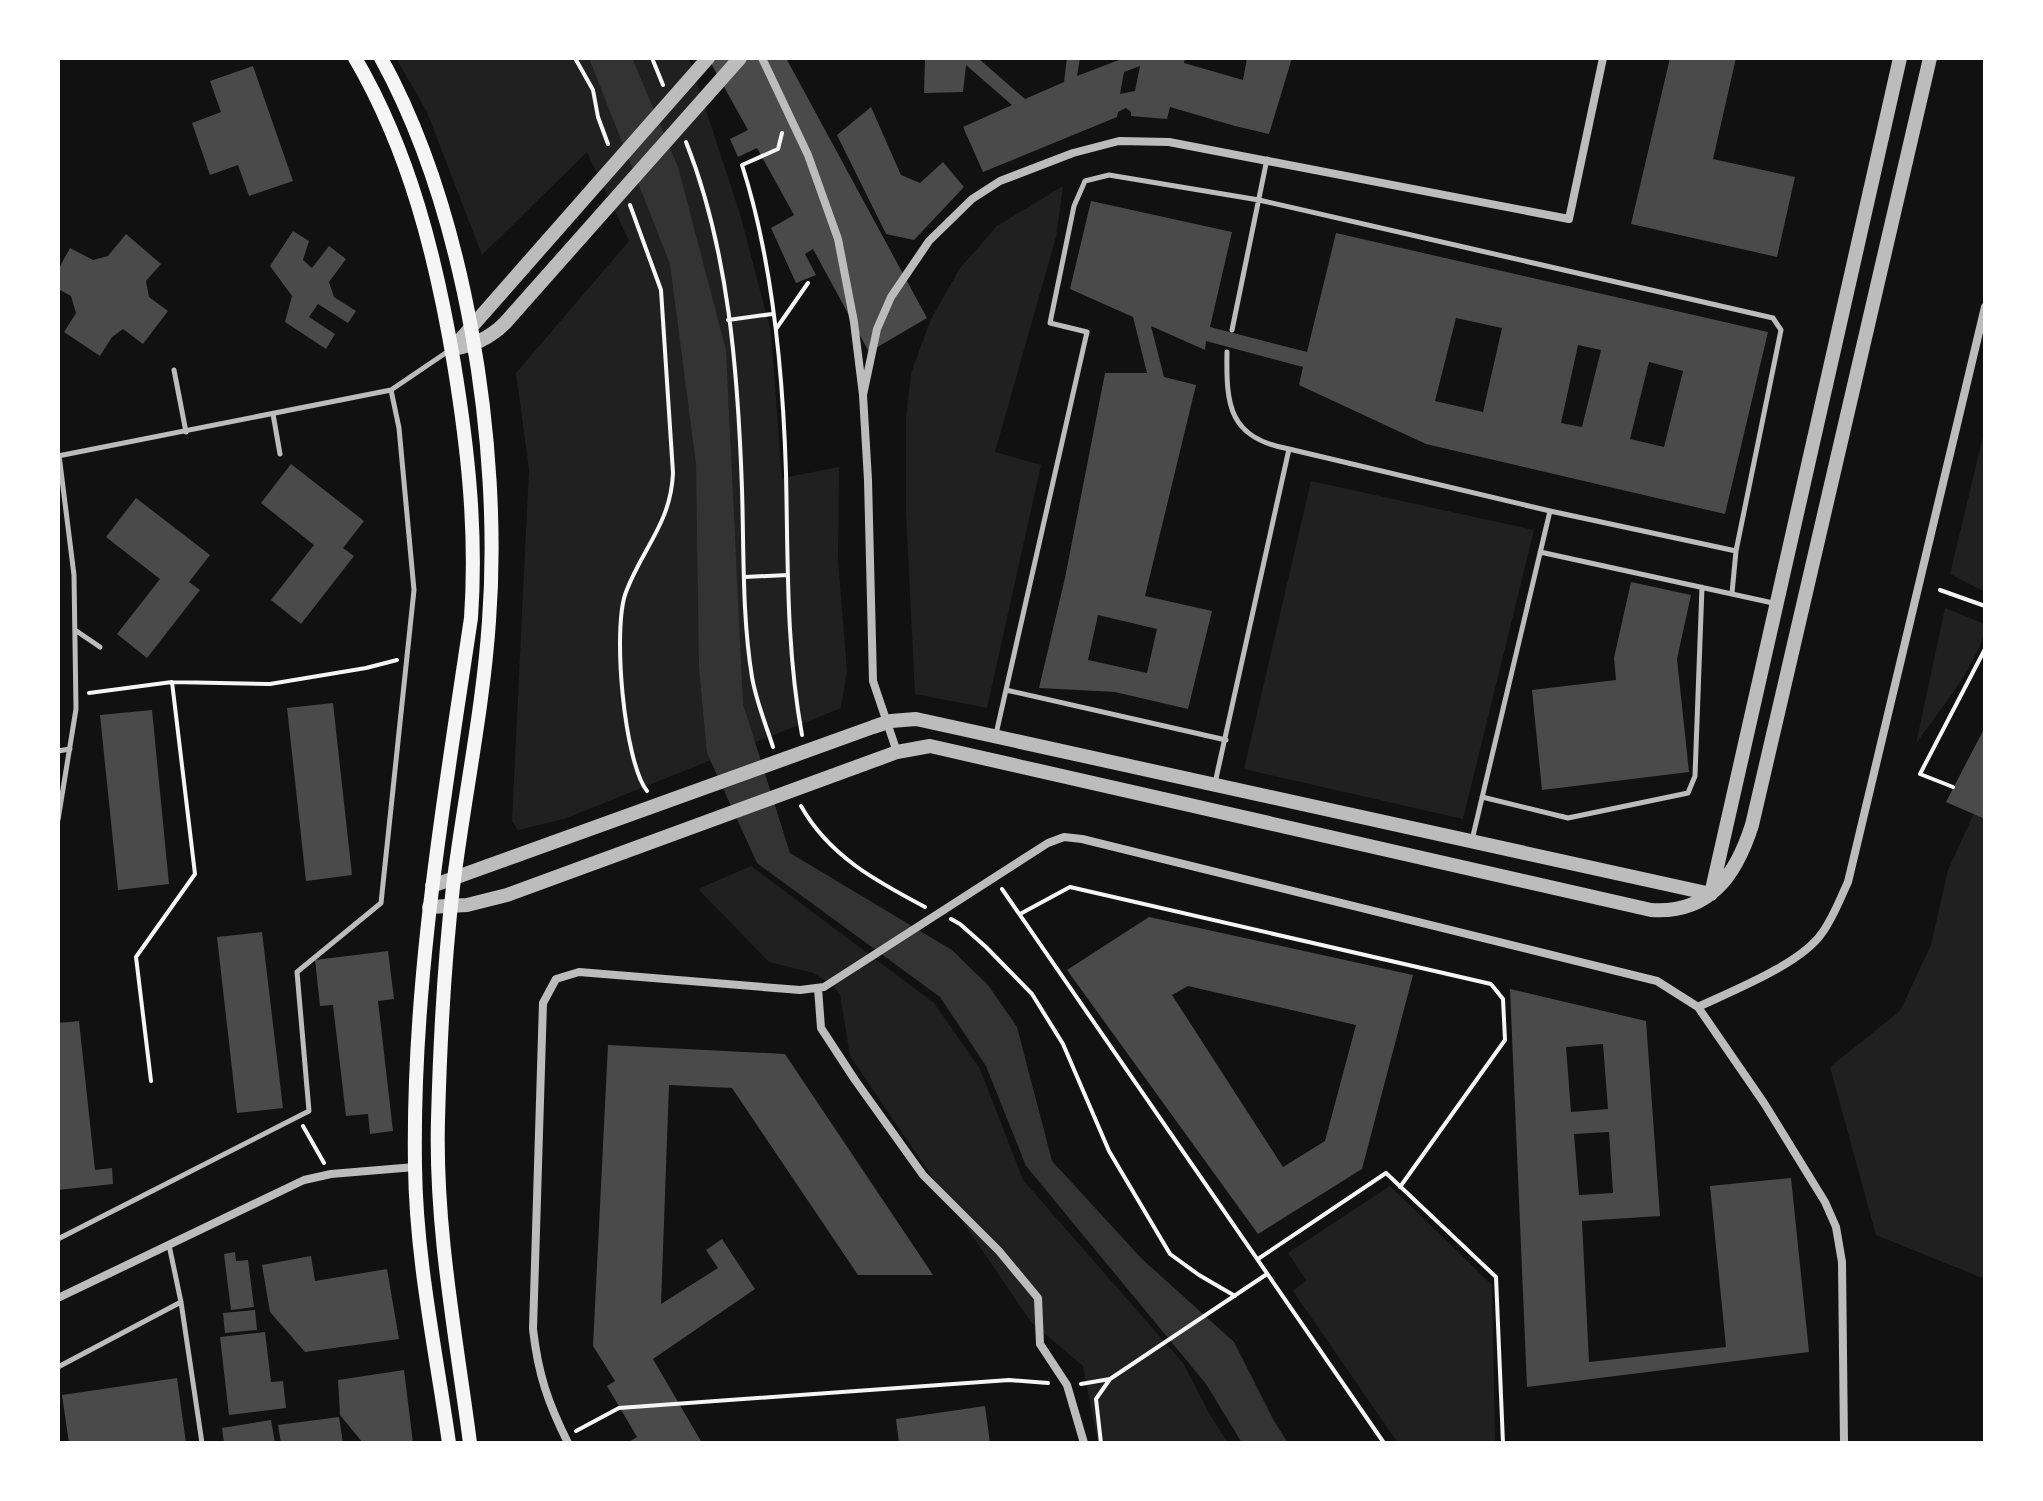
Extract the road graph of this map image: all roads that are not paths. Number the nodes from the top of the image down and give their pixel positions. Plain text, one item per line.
1 (355, 58) edge
2 (381, 58) edge
3 (740, 58) edge
4 (762, 58) edge
5 (1603, 58) edge
6 (1900, 58) edge
7 (1930, 58) edge
8 (703, 63) edge
9 (1267, 159) junction
10 (1259, 200) junction
11 (1985, 307) edge
12 (470, 329) junction
13 (1232, 330) dead end
14 (473, 345) junction
15 (452, 349) junction
16 (1227, 352) dead end
17 (174, 370) dead end
18 (391, 390) junction
19 (863, 395) junction
20 (273, 414) junction
21 (186, 432) junction
22 (1289, 449) junction
23 (280, 454) dead end
24 (58, 455) edge
25 (1550, 511) junction
26 (1736, 551) junction
27 (1540, 552) junction
28 (1702, 587) junction
29 (1732, 593) junction
30 (1778, 604) junction
31 (74, 629) junction
32 (100, 647) dead end
33 (1006, 690) junction
34 (887, 722) junction
35 (995, 735) junction
36 (1226, 740) junction
37 (70, 749) junction
38 (58, 751) edge
39 (897, 752) junction
40 (1215, 784) junction
41 (1482, 797) junction
42 (58, 820) edge
43 (1471, 842) junction
44 (455, 878) junction
45 (432, 886) junction
46 (1711, 894) junction
47 (451, 906) junction
48 (429, 907) junction
49 (821, 987) junction
50 (1698, 1007) junction
51 (415, 1167) junction
52 (58, 1239) edge
53 (169, 1245) junction
54 (58, 1298) edge
55 (181, 1302) junction
56 (58, 1367) edge
57 (566, 1440) edge
58 (202, 1443) edge
59 (449, 1443) edge
60 (470, 1443) edge
61 (1084, 1443) edge
62 (1844, 1443) edge

1 - 15 main road
2 - 12 main road
3 - 14 street
4 - 19 street
5 - 9 street
6 - 30 street
7 - 46 street
8 - 12 street
9 - 10 lane
9 - 19 street
10 - 13 lane
10 - 26 lane
10 - 33 lane
11 - 50 street
12 - 14 main road
12 - 15 street
14 - 15 street
14 - 44 main road
15 - 18 lane
15 - 45 main road
16 - 22 lane
17 - 21 lane
18 - 20 lane
18 - 52 lane
19 - 34 street
20 - 21 lane
20 - 23 lane
21 - 24 lane
22 - 25 lane
22 - 36 lane
24 - 31 lane
25 - 26 lane
25 - 27 lane
26 - 29 lane
27 - 28 lane
27 - 41 lane
28 - 29 lane
28 - 41 lane
29 - 30 lane
30 - 46 street
31 - 32 lane
31 - 37 lane
33 - 35 lane
33 - 36 lane
34 - 35 street
34 - 39 street
34 - 44 street
35 - 40 street
36 - 40 lane
37 - 38 lane
37 - 42 lane
39 - 46 street
39 - 47 street
40 - 43 street
41 - 43 lane
43 - 46 street
44 - 45 street
44 - 47 main road
45 - 48 main road
47 - 48 street
47 - 60 main road
48 - 51 main road
49 - 50 street
49 - 57 street
49 - 61 street
50 - 62 street
51 - 53 street
51 - 59 main road
53 - 54 street
53 - 55 lane
55 - 56 lane
55 - 58 lane

